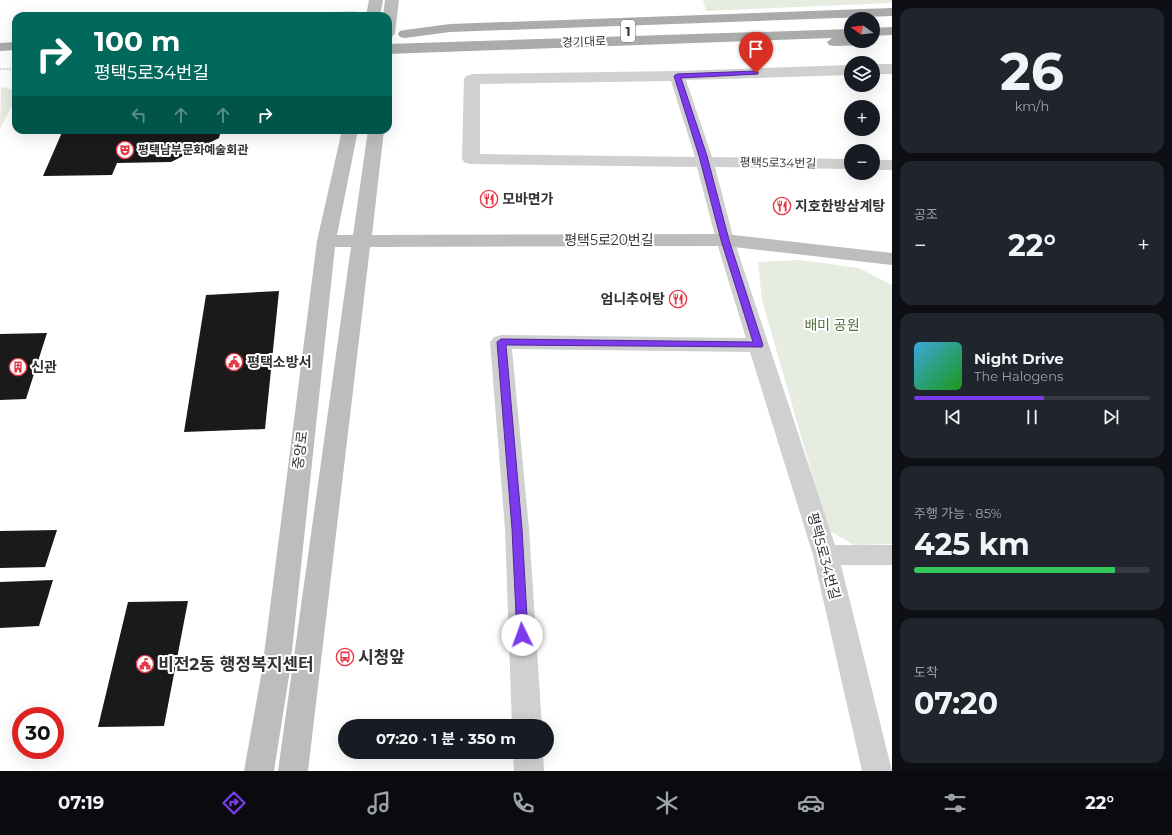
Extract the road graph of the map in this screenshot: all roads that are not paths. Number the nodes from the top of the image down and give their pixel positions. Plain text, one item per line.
1 (376, 0) edge
2 (392, 0) edge
3 (374, 12) edge
4 (391, 12) edge
5 (892, 12) edge
6 (880, 22) edge
7 (892, 22) edge
8 (844, 23) edge
9 (880, 32) edge
10 (892, 32) edge
11 (844, 33) edge
12 (392, 36) edge
13 (892, 40) edge
14 (406, 41) junction
15 (880, 41) edge
16 (844, 42) edge
17 (12, 46) edge
18 (0, 47) edge
19 (392, 47) edge
20 (0, 60) edge
21 (12, 60) edge
22 (880, 69) edge
23 (892, 69) edge
24 (844, 70) edge
25 (677, 76) junction
26 (349, 134) edge
27 (375, 134) edge
28 (704, 162) junction
29 (844, 164) edge
30 (880, 164) edge
31 (892, 165) edge
32 (362, 240) junction
33 (725, 240) junction
34 (326, 241) junction
35 (892, 259) edge
36 (759, 345) junction
37 (826, 555) junction
38 (892, 555) edge
39 (527, 719) edge
40 (528, 759) edge
41 (259, 771) edge
42 (293, 771) edge
43 (529, 771) edge
44 (877, 771) edge

1 - 3 main road
2 - 4 main road
5 - 14 main road
6 - 7 main road
8 - 14 main road, 경기대로 / 1
9 - 10 main road
11 - 14 main road, 경기대로 / 1
12 - 14 main road, 경기대로 / 1
13 - 15 main road
14 - 16 main road
14 - 19 main road, 경기대로 / 1
17 - 18 main road
20 - 21 main road
22 - 23 street
24 - 25 street
25 - 28 street, 평택5로34번길
25 - 28 street
26 - 34 main road, 중앙로
27 - 32 main road
28 - 29 street, 평택5로34번길
28 - 33 street, 평택5로34번길
30 - 31 street
32 - 33 main road, 평택5로20번길
32 - 34 main road, 평택5로20번길
32 - 42 main road
33 - 35 main road, 평택5로20번길
33 - 36 street, 평택5로34번길
34 - 41 main road, 중앙로
36 - 37 street, 평택5로34번길
36 - 39 street
37 - 38 street
37 - 44 street, 평택5로34번길
40 - 43 street

